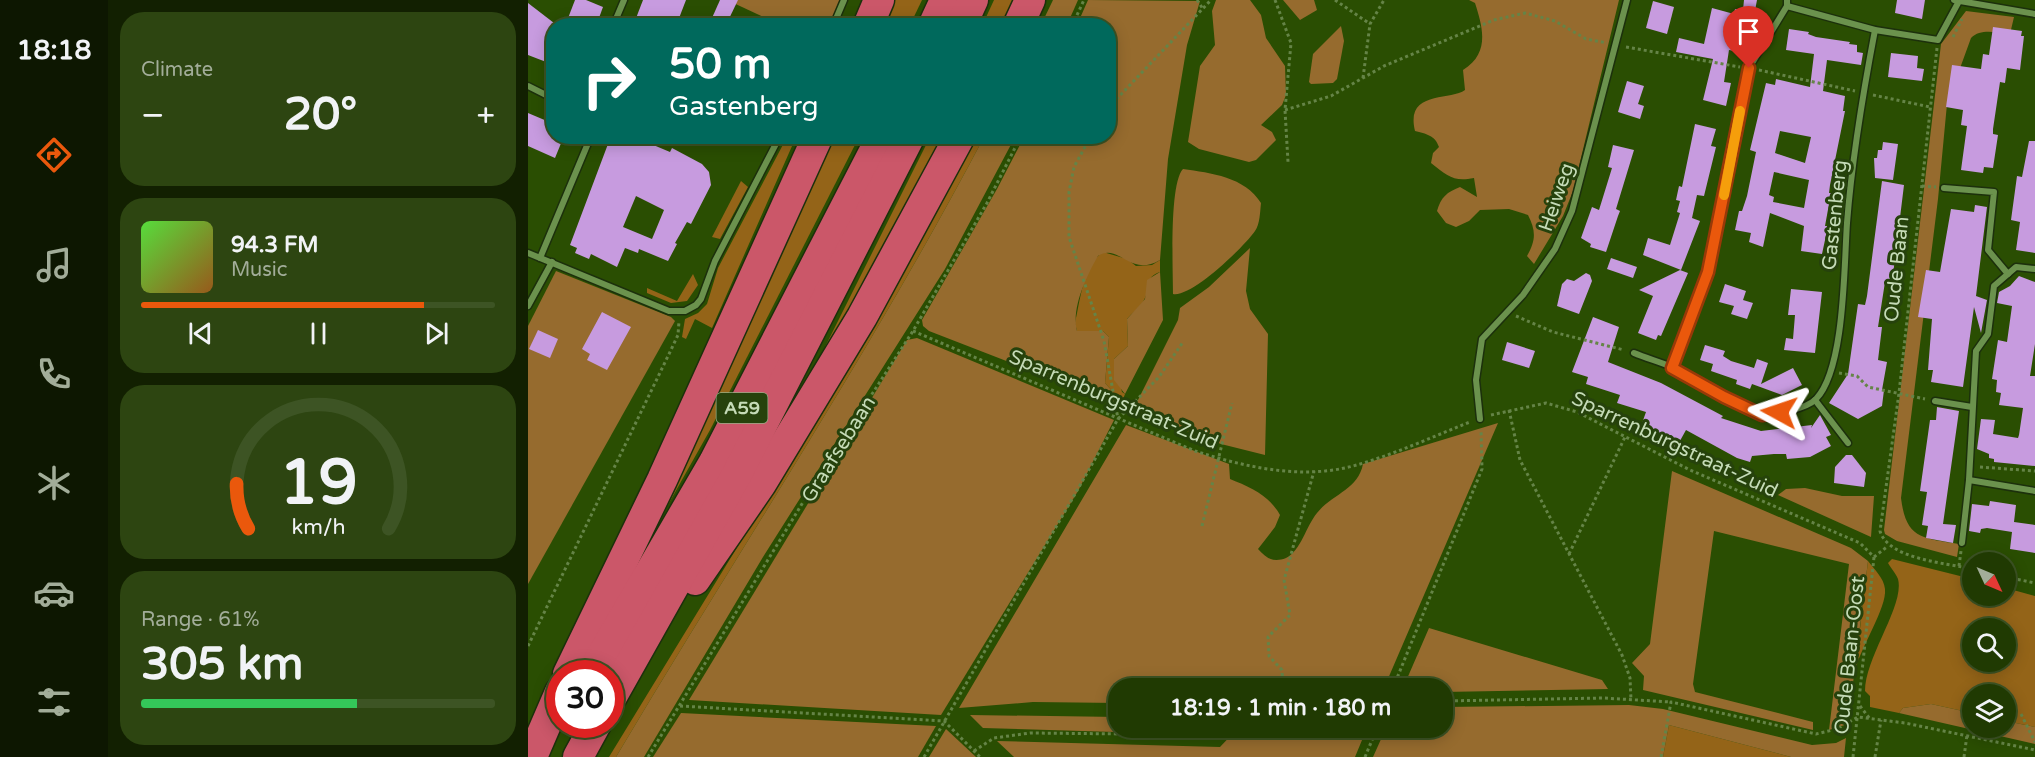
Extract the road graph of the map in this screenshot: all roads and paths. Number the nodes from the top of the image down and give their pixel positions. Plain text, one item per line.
1 (624, 0) edge
2 (844, 0) edge
3 (879, 0) edge
4 (945, 0) edge
5 (973, 0) edge
6 (1030, 0) edge
7 (1084, 0) edge
8 (1197, 0) edge
9 (1211, 0) edge
10 (1275, 0) edge
11 (1335, 0) edge
12 (1384, 0) edge
13 (1627, 0) edge
14 (1956, 1) edge
15 (1787, 3) edge
16 (1203, 9) junction
17 (2035, 14) edge
18 (616, 18) edge
19 (836, 18) edge
20 (871, 18) edge
21 (937, 18) edge
22 (965, 18) edge
23 (1022, 18) edge
24 (1076, 18) edge
25 (1370, 24) junction
26 (1875, 30) junction
27 (1938, 40) junction
28 (1616, 45) junction
29 (1364, 78) junction
30 (528, 86) edge
31 (1863, 93) junction
32 (546, 95) edge
33 (1116, 100) edge
34 (1930, 107) junction
35 (1285, 110) junction
36 (588, 144) edge
37 (776, 144) edge
38 (814, 144) edge
39 (878, 144) edge
40 (906, 144) edge
41 (956, 144) edge
42 (1017, 144) edge
43 (1087, 144) edge
44 (1288, 162) dead end
45 (1944, 188) dead end
46 (528, 253) edge
47 (540, 258) junction
48 (552, 262) junction
49 (2035, 269) edge
50 (2008, 274) junction
51 (528, 306) edge
52 (1506, 312) junction
53 (678, 313) junction
54 (913, 331) junction
55 (1184, 342) dead end
56 (1634, 353) joint
57 (1672, 368) junction
58 (1832, 372) junction
59 (1899, 393) junction
60 (1815, 400) junction
61 (1935, 401) joint
62 (1232, 403) dead end
63 (1972, 407) junction
64 (1509, 410) junction
65 (1118, 418) junction
66 (1480, 418) junction
67 (1625, 437) junction
68 (1848, 443) dead end
69 (1219, 459) junction
70 (1969, 466) junction
71 (1314, 471) junction
72 (2035, 471) edge
73 (1969, 480) junction
74 (2035, 491) edge
75 (1202, 526) dead end
76 (1962, 543) joint
77 (1888, 546) junction
78 (1569, 554) junction
79 (1874, 557) junction
80 (1959, 566) junction
81 (1962, 567) edge
82 (2016, 579) edge
83 (2035, 583) edge
84 (528, 646) edge
85 (575, 660) edge
86 (599, 660) edge
87 (631, 664) junction
88 (624, 676) edge
89 (1282, 678) edge
90 (1397, 678) edge
91 (1632, 700) junction
92 (1453, 701) edge
93 (1671, 702) junction
94 (1860, 705) junction
95 (680, 706) junction
96 (2021, 714) dead end
97 (1858, 717) junction
98 (1870, 719) junction
99 (1881, 720) junction
100 (944, 721) junction
101 (546, 724) edge
102 (1108, 734) edge
103 (1962, 734) edge
104 (554, 738) edge
105 (588, 738) edge
106 (1373, 738) edge
107 (1967, 738) edge
108 (1980, 738) edge
109 (1985, 739) joint
110 (2035, 742) edge
111 (2035, 750) edge
112 (974, 751) junction
113 (532, 757) edge
114 (542, 757) edge
115 (578, 757) edge
116 (648, 757) edge
117 (924, 757) edge
118 (980, 757) edge
119 (1365, 757) edge
120 (1661, 757) edge
121 (1853, 757) edge
122 (1875, 757) edge
123 (1964, 757) edge

1 - 18 street
2 - 19 street
3 - 20 highway
4 - 21 highway
5 - 22 highway
6 - 23 highway
7 - 24 path
8 - 16 path
9 - 16 path
10 - 35 path
11 - 25 path
12 - 25 path
13 - 28 street, Heiweg
14 - 17 street
14 - 27 street
15 - 26 street
15 - 57 street
16 - 33 path
25 - 29 path
26 - 27 street
26 - 31 street, Gastenberg
27 - 34 path, Oude Baan
28 - 29 path
28 - 52 street, Heiweg
29 - 35 path
30 - 32 street
31 - 34 path
31 - 58 street, Gastenberg
34 - 59 path, Oude Baan
35 - 44 path
36 - 47 street
37 - 53 street
38 - 85 highway, A59
39 - 86 highway, A59
40 - 87 highway, A59
41 - 87 highway, A59
42 - 54 path, Graafsebaan
43 - 65 path
45 - 50 street
46 - 47 street
47 - 48 street
48 - 51 street
48 - 53 street
49 - 50 street
50 - 63 street
52 - 56 path
52 - 66 street, Heiweg
53 - 84 path
54 - 65 path, Sparrenburgstraat-Zuid
54 - 95 path, Graafsebaan
55 - 65 path
56 - 57 street
57 - 60 street
58 - 59 path
58 - 60 street, Gastenberg
59 - 61 path
59 - 77 path, Oude Baan
60 - 68 street
61 - 63 street
62 - 69 path
63 - 70 street
64 - 66 path, Sparrenburgstraat-Zuid
64 - 67 path, Sparrenburgstraat-Zuid
64 - 78 path
65 - 69 path, Sparrenburgstraat-Zuid
65 - 100 path
66 - 71 path, Sparrenburgstraat-Zuid
66 - 90 path
67 - 78 path
67 - 79 path, Sparrenburgstraat-Zuid
69 - 71 path, Sparrenburgstraat-Zuid
69 - 75 path
70 - 72 path
70 - 73 street
71 - 89 path
73 - 74 street
73 - 76 street
76 - 80 path
77 - 79 path
77 - 80 path
78 - 91 path
79 - 94 path, Oude Baan-Oost
80 - 81 path
82 - 83 path
87 - 88 highway, A59
91 - 92 path
91 - 93 path
93 - 97 path
93 - 120 path
94 - 97 path, Oude Baan-Oost
94 - 98 path
95 - 100 path
95 - 116 path, Graafsebaan
96 - 110 path
97 - 98 path
97 - 121 path, Oude Baan-Oost
98 - 99 path
99 - 103 path
99 - 122 path
100 - 112 path
100 - 117 path
101 - 113 highway
102 - 112 path
104 - 114 highway
105 - 115 highway
106 - 119 path
107 - 123 path
108 - 109 path
109 - 111 path
112 - 118 path

